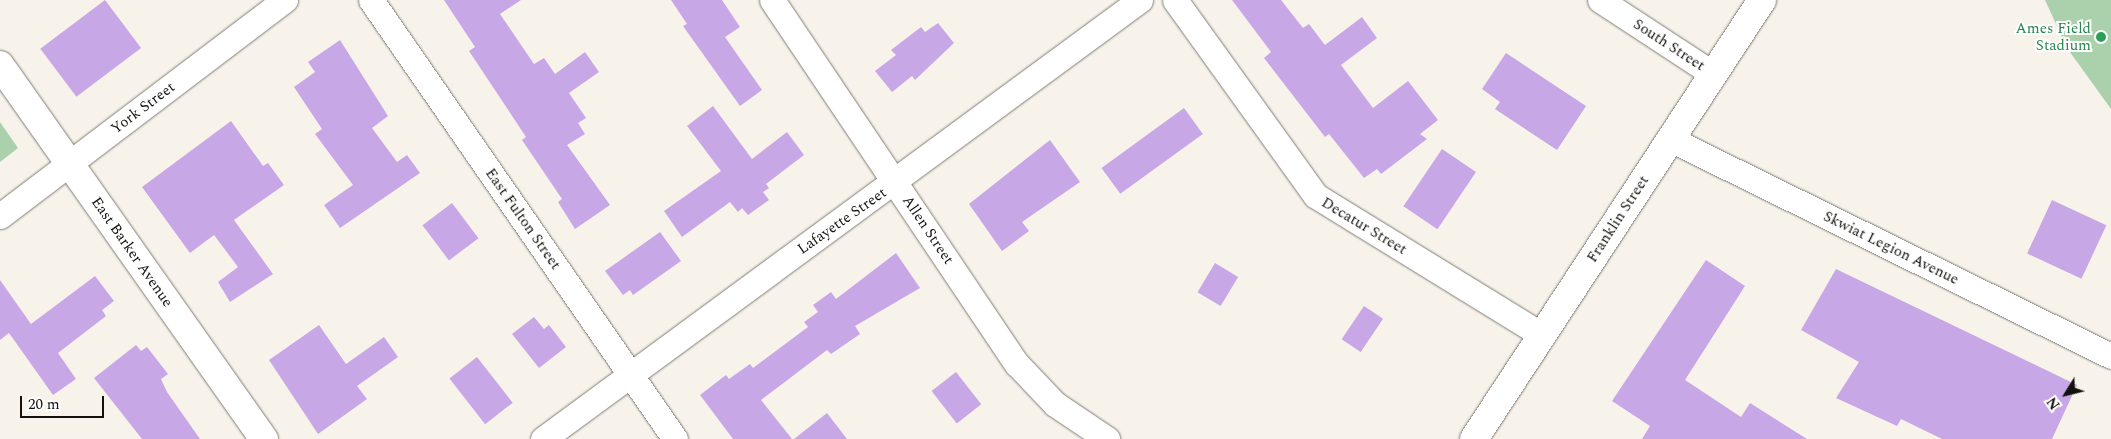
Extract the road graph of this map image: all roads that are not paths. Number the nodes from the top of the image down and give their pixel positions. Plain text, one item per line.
1 (285, 0) edge
2 (371, 0) edge
3 (772, 0) edge
4 (1140, 0) edge
5 (1175, 0) edge
6 (1600, 0) edge
7 (1762, 0) edge
8 (0, 64) edge
9 (1713, 74) junction
10 (1670, 139) junction
11 (69, 163) junction
12 (896, 182) junction
13 (0, 216) edge
14 (1542, 334) junction
15 (2111, 356) edge
16 (632, 376) junction
17 (264, 439) edge
18 (543, 439) edge
19 (675, 439) edge
20 (1107, 439) edge
21 (1475, 439) edge

1 - 11 street, York Street
2 - 16 street, East Fulton Street
3 - 12 street, Allen Street
4 - 12 street, Lafayette Street
5 - 14 street, Decatur Street
6 - 9 street, South Street
7 - 9 main road, Franklin Street
8 - 11 main road, East Barker Avenue
9 - 10 main road, Franklin Street
10 - 14 main road, Franklin Street
10 - 15 street, Skwiat Legion Avenue
11 - 13 street, York Street
11 - 17 main road, East Barker Avenue
12 - 16 street, Lafayette Street
12 - 20 street, Allen Street
14 - 21 main road, Franklin Street
16 - 18 street, Lafayette Street
16 - 19 street, East Fulton Street

